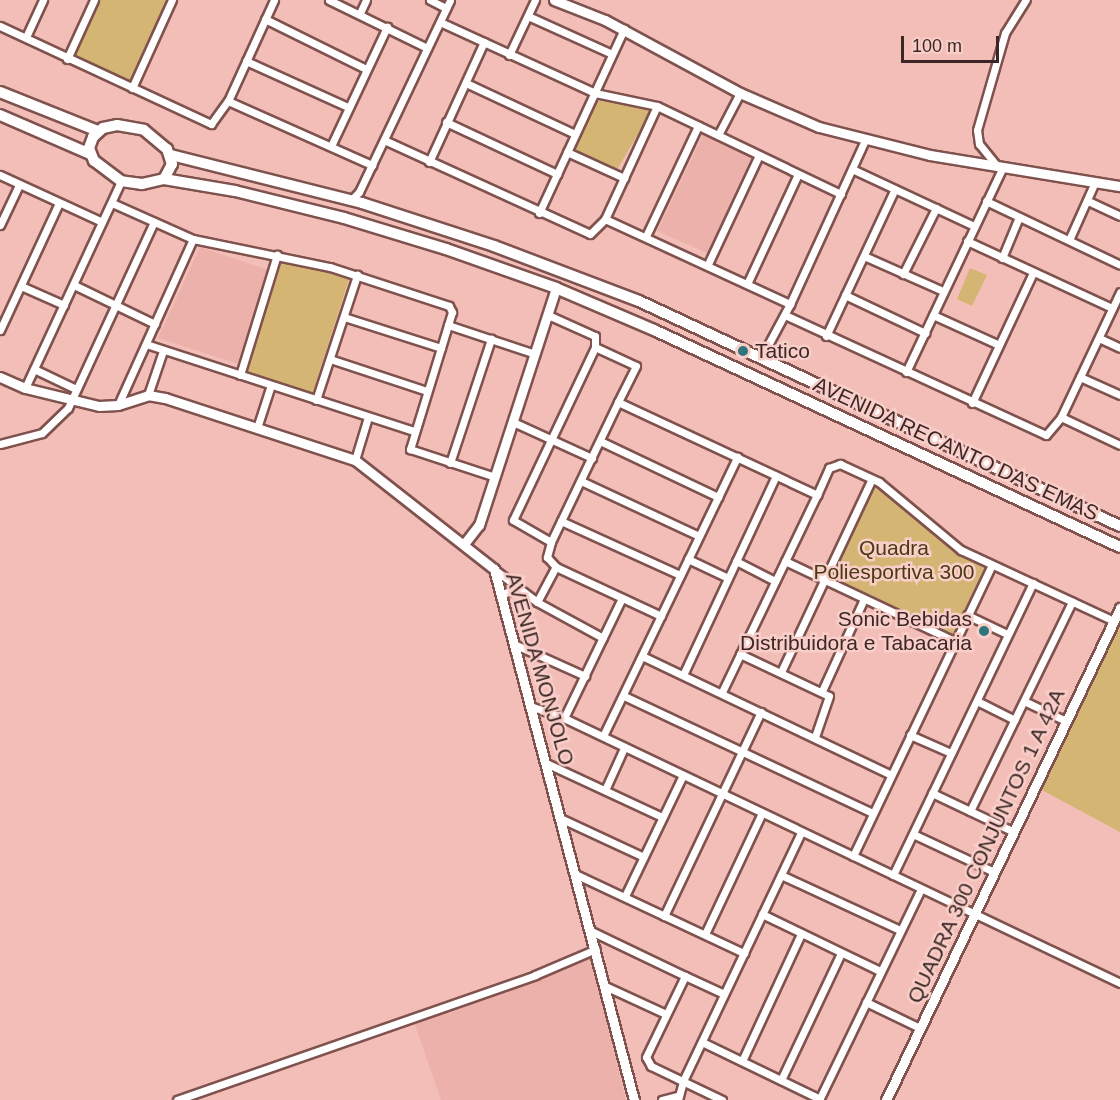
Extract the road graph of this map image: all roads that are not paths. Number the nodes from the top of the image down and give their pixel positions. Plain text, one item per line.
1 (44, 0) edge
2 (94, 0) edge
3 (172, 0) edge
4 (274, 0) edge
5 (329, 0) edge
6 (366, 0) edge
7 (430, 0) edge
8 (450, 0) edge
9 (535, 0) edge
10 (554, 0) edge
11 (1026, 0) edge
12 (446, 8) junction
13 (360, 13) junction
14 (528, 16) junction
15 (265, 19) junction
16 (440, 22) junction
17 (0, 26) edge
18 (387, 27) junction
19 (624, 29) junction
20 (26, 38) junction
21 (484, 42) junction
22 (427, 48) junction
23 (612, 54) junction
24 (509, 55) junction
25 (67, 59) junction
26 (246, 61) junction
27 (366, 69) junction
28 (466, 83) junction
29 (132, 88) junction
30 (0, 92) edge
31 (595, 93) junction
32 (740, 93) junction
33 (228, 100) junction
34 (348, 106) junction
35 (657, 106) junction
36 (0, 115) edge
37 (446, 122) junction
38 (698, 126) junction
39 (98, 131) junction
40 (575, 134) junction
41 (718, 135) junction
42 (384, 140) junction
43 (864, 142) junction
44 (331, 146) junction
45 (567, 152) junction
46 (90, 154) junction
47 (171, 155) junction
48 (759, 155) junction
49 (429, 162) junction
50 (372, 165) junction
51 (1000, 166) junction
52 (852, 170) junction
53 (241, 174) junction
54 (557, 174) junction
55 (798, 174) junction
56 (0, 175) edge
57 (624, 178) junction
58 (164, 179) junction
59 (121, 181) junction
60 (1095, 182) junction
61 (19, 185) junction
62 (1120, 186) edge
63 (895, 189) junction
64 (235, 191) junction
65 (841, 194) junction
66 (357, 198) junction
67 (986, 201) junction
68 (1088, 201) junction
69 (59, 203) junction
70 (112, 203) junction
71 (936, 208) junction
72 (539, 213) junction
73 (401, 215) junction
74 (1120, 216) edge
75 (1019, 217) junction
76 (605, 219) junction
77 (102, 222) junction
78 (154, 222) junction
79 (0, 225) edge
80 (974, 226) junction
81 (449, 231) junction
82 (398, 234) junction
83 (646, 236) junction
84 (193, 239) junction
85 (1070, 240) junction
86 (967, 241) junction
87 (439, 247) junction
88 (278, 255) junction
89 (864, 256) junction
90 (1002, 258) junction
91 (708, 264) junction
92 (1120, 264) edge
93 (1033, 273) junction
94 (903, 274) junction
95 (357, 275) junction
96 (747, 284) junction
97 (74, 285) junction
98 (21, 286) junction
99 (556, 288) junction
100 (944, 291) junction
101 (1120, 292) edge
102 (845, 295) junction
103 (64, 304) junction
104 (790, 304) junction
105 (116, 305) junction
106 (1112, 308) junction
107 (666, 314) junction
108 (548, 315) junction
109 (785, 315) junction
110 (933, 315) junction
111 (344, 317) junction
112 (155, 324) junction
113 (448, 325) junction
114 (689, 325) junction
115 (0, 329) edge
116 (654, 330) junction
117 (925, 333) junction
118 (826, 336) junction
119 (1099, 338) junction
120 (491, 339) junction
121 (682, 343) junction
122 (146, 344) junction
123 (999, 345) junction
124 (595, 347) junction
125 (441, 348) junction
126 (1120, 348) edge
127 (163, 351) junction
128 (535, 354) junction
129 (761, 358) junction
130 (330, 359) junction
131 (34, 369) junction
132 (906, 372) junction
133 (240, 375) junction
134 (0, 377) edge
135 (1080, 377) junction
136 (271, 385) junction
137 (25, 388) junction
138 (76, 389) junction
139 (427, 391) junction
140 (148, 395) junction
141 (1120, 395) edge
142 (72, 399) junction
143 (316, 400) junction
144 (618, 402) junction
145 (972, 403) junction
146 (117, 405) junction
147 (368, 417) junction
148 (1061, 417) junction
149 (513, 422) junction
150 (256, 428) junction
151 (414, 431) junction
152 (553, 439) junction
153 (600, 441) junction
154 (0, 444) edge
155 (1120, 445) edge
156 (737, 457) junction
157 (592, 458) junction
158 (355, 460) junction
159 (450, 464) junction
160 (776, 476) junction
161 (495, 477) junction
162 (872, 479) junction
163 (581, 481) junction
164 (817, 495) junction
165 (718, 497) junction
166 (1090, 511) junction
167 (561, 520) junction
168 (1108, 521) junction
169 (1120, 526) edge
170 (1081, 527) junction
171 (1120, 533) edge
172 (699, 536) junction
173 (1099, 537) junction
174 (550, 542) junction
175 (464, 544) junction
176 (1119, 547) edge
177 (688, 559) junction
178 (736, 561) junction
179 (785, 561) junction
180 (556, 567) junction
181 (991, 567) junction
182 (494, 569) junction
183 (680, 575) junction
184 (728, 578) junction
185 (775, 580) junction
186 (826, 581) junction
187 (1033, 584) junction
188 (516, 588) junction
189 (503, 594) junction
190 (622, 598) junction
191 (864, 599) junction
192 (537, 602) junction
193 (1072, 602) junction
194 (1120, 608) edge
195 (967, 615) junction
196 (661, 616) junction
197 (1114, 621) junction
198 (1007, 634) junction
199 (603, 638) junction
200 (954, 641) junction
201 (516, 645) junction
202 (740, 654) junction
203 (642, 656) junction
204 (781, 672) junction
205 (683, 675) junction
206 (585, 676) junction
207 (822, 691) junction
208 (722, 692) junction
209 (624, 696) junction
210 (977, 701) junction
211 (1024, 701) junction
212 (530, 706) junction
213 (761, 712) junction
214 (564, 717) junction
215 (1015, 720) junction
216 (1066, 721) junction
217 (910, 735) junction
218 (603, 736) junction
219 (815, 737) junction
220 (624, 748) junction
221 (742, 752) junction
222 (951, 753) junction
223 (548, 764) junction
224 (683, 775) junction
225 (891, 775) junction
226 (605, 790) junction
227 (932, 793) junction
228 (722, 794) junction
229 (970, 811) junction
230 (762, 813) junction
231 (873, 813) junction
232 (662, 817) junction
233 (562, 819) junction
234 (801, 832) junction
235 (1014, 832) junction
236 (913, 834) junction
237 (853, 856) junction
238 (644, 857) junction
239 (994, 872) junction
240 (575, 874) junction
241 (781, 875) junction
242 (893, 875) junction
243 (921, 889) junction
244 (625, 896) junction
245 (762, 914) junction
246 (975, 914) junction
247 (664, 916) junction
248 (900, 930) junction
249 (591, 931) junction
250 (705, 934) junction
251 (801, 934) junction
252 (596, 949) junction
253 (744, 953) junction
254 (841, 953) junction
255 (880, 971) junction
256 (685, 976) junction
257 (1120, 983) edge
258 (605, 986) junction
259 (724, 994) junction
260 (866, 1002) junction
261 (666, 1014) junction
262 (920, 1028) junction
263 (702, 1041) junction
264 (741, 1061) junction
265 (781, 1080) junction
266 (683, 1081) junction
267 (678, 1098) edge
268 (820, 1099) edge
269 (177, 1100) edge
270 (634, 1100) edge
271 (662, 1100) edge
272 (722, 1100) edge
273 (886, 1100) edge

1 - 20 street
2 - 25 street
3 - 29 street
4 - 15 street
5 - 13 street
6 - 13 street
7 - 12 street
8 - 12 street
9 - 14 street
10 - 19 street
11 - 51 street
12 - 16 street
13 - 18 street
14 - 23 street
14 - 24 street
15 - 26 street
15 - 27 street
16 - 21 street
16 - 22 street
17 - 20 street
18 - 22 street
18 - 27 street
19 - 23 street
19 - 32 street
20 - 25 street
21 - 24 street
21 - 28 street
22 - 42 street
23 - 31 street
24 - 31 street
25 - 29 street
26 - 33 street
26 - 34 street
27 - 34 street
28 - 37 street
28 - 40 street
29 - 33 street
30 - 39 main road
31 - 35 street
31 - 40 street
32 - 41 street
32 - 43 street
33 - 44 street
34 - 44 street
35 - 38 street
35 - 57 street
36 - 46 main road
37 - 49 street
37 - 54 street
38 - 41 street
38 - 83 street
39 - 46 main road
39 - 47 main road
40 - 45 street
41 - 48 street
42 - 49 street
42 - 50 street
43 - 51 street
43 - 52 street
44 - 50 street
45 - 54 street
45 - 57 street
46 - 59 main road
47 - 53 main road, AVENIDA RECANTO DAS EMAS
47 - 58 main road
48 - 55 street
48 - 91 street
49 - 72 street
50 - 66 street
51 - 60 street
51 - 67 street
52 - 63 street
52 - 65 street
53 - 64 main road
53 - 66 main road, AVENIDA RECANTO DAS EMAS
54 - 72 street
55 - 65 street
55 - 96 street
56 - 61 street
57 - 76 street
58 - 59 main road
58 - 64 main road, AVENIDA RECANTO DAS EMAS
59 - 70 street
60 - 62 street
60 - 68 street
61 - 69 street
61 - 79 street
63 - 71 street
63 - 89 street
64 - 82 main road, AVENIDA RECANTO DAS EMAS
65 - 104 street
66 - 73 main road, AVENIDA RECANTO DAS EMAS
67 - 75 street
67 - 80 street
68 - 74 street
68 - 85 street
69 - 77 street
69 - 98 street
70 - 77 street
70 - 78 street
71 - 80 street
71 - 94 street
72 - 76 street
73 - 81 main road, AVENIDA RECANTO DAS EMAS
73 - 82 main road
75 - 85 street
75 - 90 street
76 - 83 street
77 - 97 street
78 - 84 street
78 - 105 street
80 - 86 street
81 - 87 main road
81 - 107 main road, AVENIDA RECANTO DAS EMAS
82 - 87 main road, AVENIDA RECANTO DAS EMAS
83 - 91 street
84 - 88 street
84 - 112 street
85 - 92 street
86 - 90 street
86 - 100 street
87 - 99 main road, AVENIDA RECANTO DAS EMAS
88 - 95 street
88 - 133 street
89 - 94 street
89 - 102 street
90 - 93 street
91 - 96 street
93 - 106 street
93 - 123 street
94 - 100 street
95 - 111 street
95 - 113 street
96 - 104 street
97 - 103 street
97 - 105 street
98 - 103 street
98 - 115 street
99 - 108 street
99 - 116 main road, AVENIDA RECANTO DAS EMAS
100 - 110 street
101 - 106 street
102 - 117 street
102 - 118 street
103 - 131 street
104 - 109 street
105 - 112 street
105 - 138 street
106 - 119 street
107 - 114 main road, AVENIDA RECANTO DAS EMAS
107 - 116 main road
108 - 124 street
108 - 128 street
109 - 118 street
109 - 129 street
110 - 117 street
110 - 123 street
111 - 125 street
111 - 130 street
112 - 122 street
113 - 120 street
113 - 125 street
114 - 121 main road
114 - 129 main road, AVENIDA RECANTO DAS EMAS
116 - 121 main road, AVENIDA RECANTO DAS EMAS
117 - 132 street
118 - 132 street
119 - 126 street
119 - 135 street
120 - 128 street
120 - 159 street
121 - 170 main road, AVENIDA RECANTO DAS EMAS
122 - 127 street
122 - 146 street
123 - 145 street
124 - 144 street
124 - 152 street
125 - 139 street
127 - 133 street
127 - 140 street
128 - 149 street
129 - 166 main road, AVENIDA RECANTO DAS EMAS
130 - 139 street
130 - 143 street
131 - 137 street
131 - 138 street
132 - 145 street
133 - 136 street
134 - 137 street
135 - 141 street
135 - 148 street
136 - 143 street
136 - 150 street
137 - 142 street
138 - 142 street
139 - 151 street
140 - 146 street
140 - 150 street, AVENIDA MONJOLO
142 - 146 street
142 - 154 street
143 - 147 street
144 - 153 street
144 - 156 street
145 - 148 street
147 - 151 street
147 - 158 street
148 - 155 street
149 - 152 street
149 - 161 street
150 - 158 street, AVENIDA MONJOLO
151 - 159 street
152 - 157 street
152 - 174 street
153 - 157 street
153 - 165 street
156 - 160 street
156 - 165 street
157 - 163 street
158 - 175 street, AVENIDA MONJOLO
159 - 161 street
160 - 164 street
160 - 178 street
161 - 175 street
162 - 164 street
162 - 181 street
162 - 186 street
163 - 167 street
163 - 172 street
164 - 179 street
165 - 172 street
166 - 168 main road, AVENIDA RECANTO DAS EMAS
166 - 170 main road
167 - 174 street
167 - 183 street
168 - 169 main road, AVENIDA RECANTO DAS EMAS
168 - 173 main road
170 - 173 main road, AVENIDA RECANTO DAS EMAS
171 - 176 main road
172 - 177 street
173 - 176 main road, AVENIDA RECANTO DAS EMAS
174 - 180 street
175 - 182 street, AVENIDA MONJOLO
177 - 183 street
177 - 184 street
178 - 184 street
178 - 185 street
179 - 185 street
179 - 186 street
180 - 190 street
180 - 192 street
181 - 187 street
181 - 195 street
182 - 188 street
182 - 189 street, AVENIDA MONJOLO
183 - 196 street
184 - 205 street
185 - 202 street
186 - 191 street
186 - 204 street
187 - 193 street
187 - 198 street
188 - 189 street
188 - 192 street
189 - 201 street, AVENIDA MONJOLO
190 - 196 street
190 - 199 street
191 - 200 street
191 - 207 street
192 - 199 street
193 - 197 street
193 - 211 street
194 - 197 street, QUADRA 300 CONJUNTOS 1 A 42A
195 - 198 street
195 - 200 street
196 - 203 street
197 - 216 street, QUADRA 300 CONJUNTOS 1 A 42A
198 - 210 street
199 - 206 street
200 - 217 street
201 - 206 street
201 - 212 street, AVENIDA MONJOLO
202 - 204 street
202 - 208 street
203 - 205 street
203 - 209 street
204 - 207 street
205 - 208 street
206 - 214 street
207 - 219 street
208 - 213 street
209 - 218 street
209 - 221 street
210 - 215 street
210 - 222 street
211 - 215 street
211 - 216 street
212 - 214 street
212 - 223 street, AVENIDA MONJOLO
213 - 219 street
213 - 221 street
214 - 218 street
215 - 229 street
216 - 235 street, QUADRA 300 CONJUNTOS 1 A 42A
217 - 222 street
217 - 225 street
218 - 220 street
219 - 225 street
220 - 224 street
220 - 226 street
221 - 228 street
221 - 231 street
222 - 227 street
223 - 226 street
223 - 233 street, AVENIDA MONJOLO
224 - 228 street
224 - 232 street
225 - 231 street
226 - 232 street
227 - 229 street
227 - 236 street
228 - 230 street
228 - 247 street
229 - 235 street
230 - 234 street
230 - 250 street
231 - 237 street
232 - 238 street
233 - 238 street
233 - 240 street, AVENIDA MONJOLO
234 - 237 street
234 - 241 street
235 - 239 street, QUADRA 300 CONJUNTOS 1 A 42A
236 - 239 street
236 - 242 street
237 - 242 street
238 - 244 street
239 - 246 street, QUADRA 300 CONJUNTOS 1 A 42A
240 - 244 street
240 - 249 street, AVENIDA MONJOLO
241 - 245 street
241 - 248 street
242 - 243 street
243 - 246 street
243 - 248 street
244 - 247 street
245 - 251 street
245 - 253 street
246 - 257 street
246 - 262 street, QUADRA 300 CONJUNTOS 1 A 42A
247 - 250 street
248 - 255 street
249 - 252 street, AVENIDA MONJOLO
249 - 256 street
250 - 253 street
251 - 254 street
251 - 264 street
252 - 258 street, AVENIDA MONJOLO
252 - 269 street
253 - 259 street
254 - 255 street
254 - 265 street
255 - 260 street
256 - 259 street
256 - 261 street
258 - 261 street
258 - 270 street, AVENIDA MONJOLO
259 - 263 street
260 - 262 street
260 - 268 street
261 - 266 street
262 - 273 street, QUADRA 300 CONJUNTOS 1 A 42A
263 - 264 street
263 - 266 street
264 - 265 street
265 - 268 street
266 - 267 street
266 - 272 street
267 - 271 street

